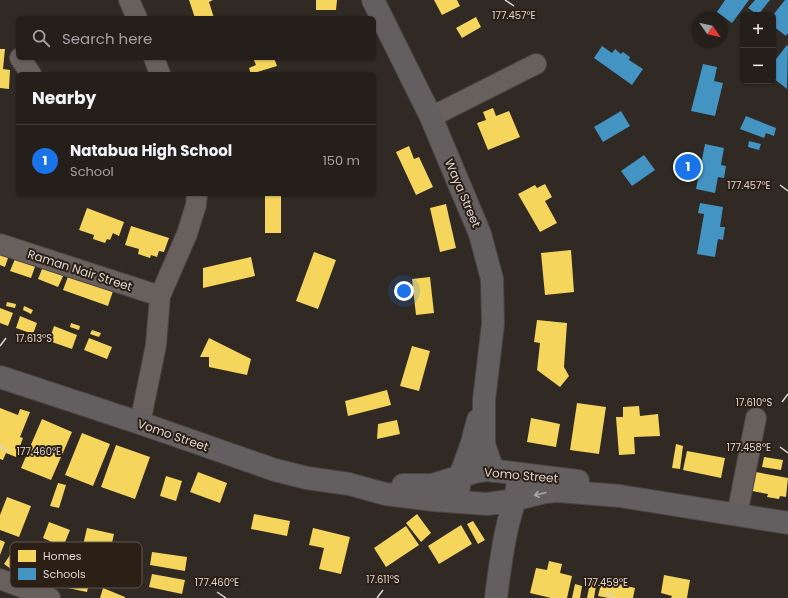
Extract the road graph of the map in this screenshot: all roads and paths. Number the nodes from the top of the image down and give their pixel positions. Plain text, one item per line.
1 (129, 0) edge
2 (373, 0) edge
3 (136, 16) edge
4 (21, 60) edge
5 (155, 60) edge
6 (536, 64) dead end
7 (30, 72) edge
8 (159, 72) edge
9 (431, 118) junction
10 (197, 196) edge
11 (0, 244) edge
12 (160, 296) junction
13 (0, 377) edge
14 (484, 400) junction
15 (756, 418) dead end
16 (140, 423) junction
17 (503, 472) junction
18 (460, 476) junction
19 (349, 484) junction
20 (620, 496) junction
21 (516, 500) junction
22 (472, 503) junction
23 (737, 515) junction
24 (788, 523) edge
25 (499, 573) junction
26 (0, 579) edge
27 (10, 583) edge
28 (24, 588) edge
29 (50, 598) edge
30 (496, 598) edge

1 - 3 street
2 - 9 main road, Waya Street
4 - 7 street
5 - 8 street
6 - 9 street
9 - 14 main road, Waya Street
10 - 12 street
11 - 12 street, Raman Nair Street
12 - 16 street
13 - 16 main road, Vomo Street
14 - 17 main road, Waya Street
14 - 18 main road, Waya Street
15 - 23 street
16 - 19 main road, Vomo Street
17 - 18 main road, Vomo Street
17 - 20 main road, Vomo Street
17 - 21 main road, Waya Street
18 - 19 main road, Vomo Street
18 - 22 main road
19 - 22 main road, Vomo Street
20 -> 21 main road, Vomo Street
20 - 23 main road, Vomo Street
21 - 22 main road, Vomo Street
21 - 25 main road
22 - 25 main road
23 - 24 main road, Vomo Street
25 - 30 main road
26 - 27 street
28 - 29 street

